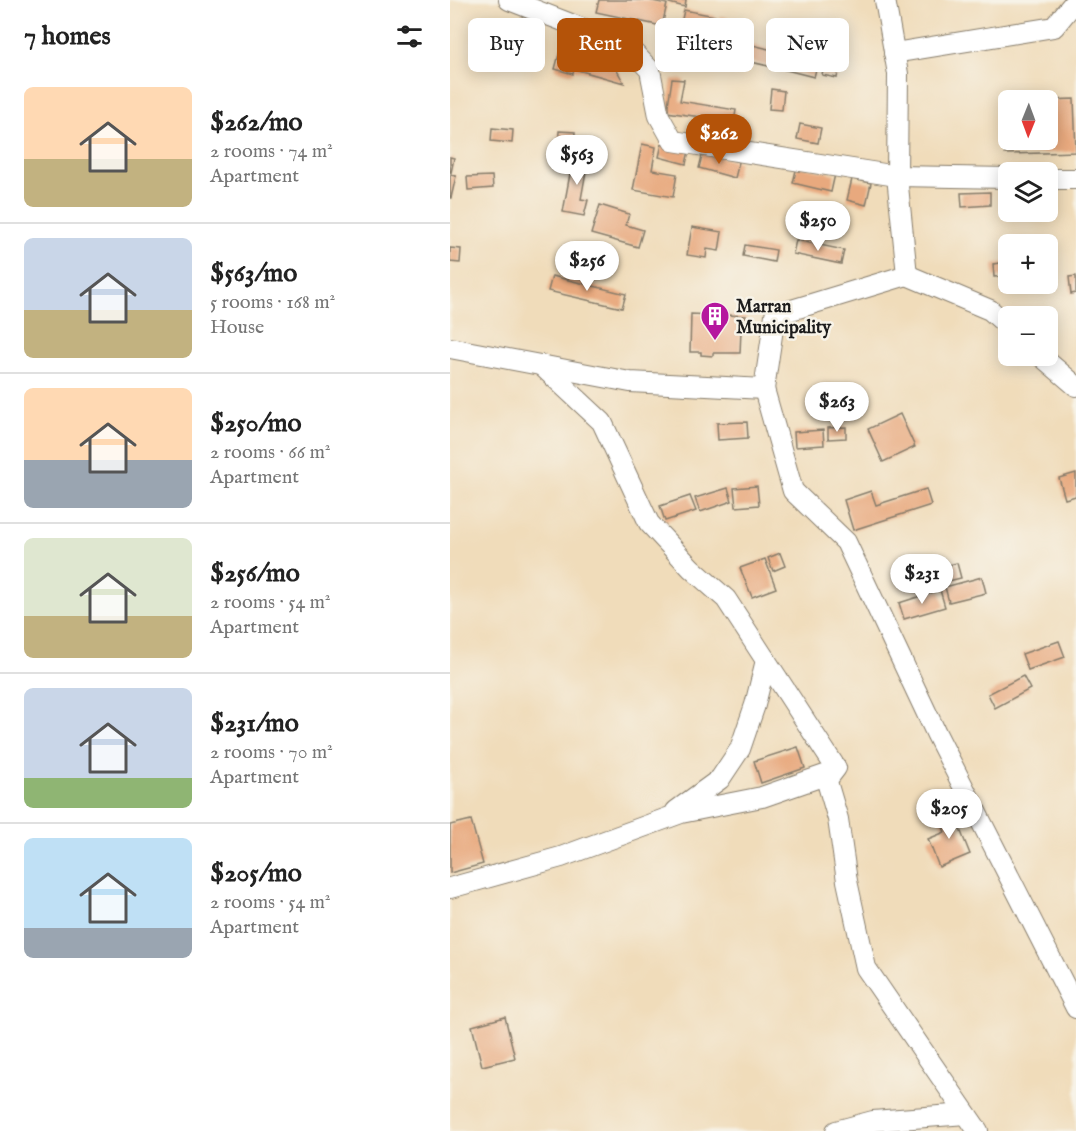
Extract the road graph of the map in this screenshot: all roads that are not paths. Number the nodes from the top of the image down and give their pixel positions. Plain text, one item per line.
1 (509, 0) edge
2 (885, 0) edge
3 (1076, 0) edge
4 (894, 53) junction
5 (897, 176) junction
6 (998, 178) edge
7 (1058, 178) edge
8 (1076, 179) edge
9 (907, 275) junction
10 (998, 317) edge
11 (450, 348) edge
12 (541, 365) junction
13 (1053, 366) edge
14 (1076, 386) edge
15 (764, 389) junction
16 (766, 660) junction
17 (826, 781) junction
18 (666, 818) junction
19 (450, 888) edge
20 (1076, 1008) edge
21 (966, 1114) junction
22 (836, 1131) edge
23 (978, 1131) edge

1 - 5 street
2 - 4 street
3 - 4 street
4 - 5 street
5 - 6 street
5 - 9 street
7 - 8 street
9 - 10 street
9 - 15 street
11 - 12 street
12 - 15 street
12 - 16 street
13 - 14 street
15 - 20 street
16 - 17 street
16 - 18 street
17 - 18 street
17 - 21 street
18 - 19 street
21 - 22 street
21 - 23 street

